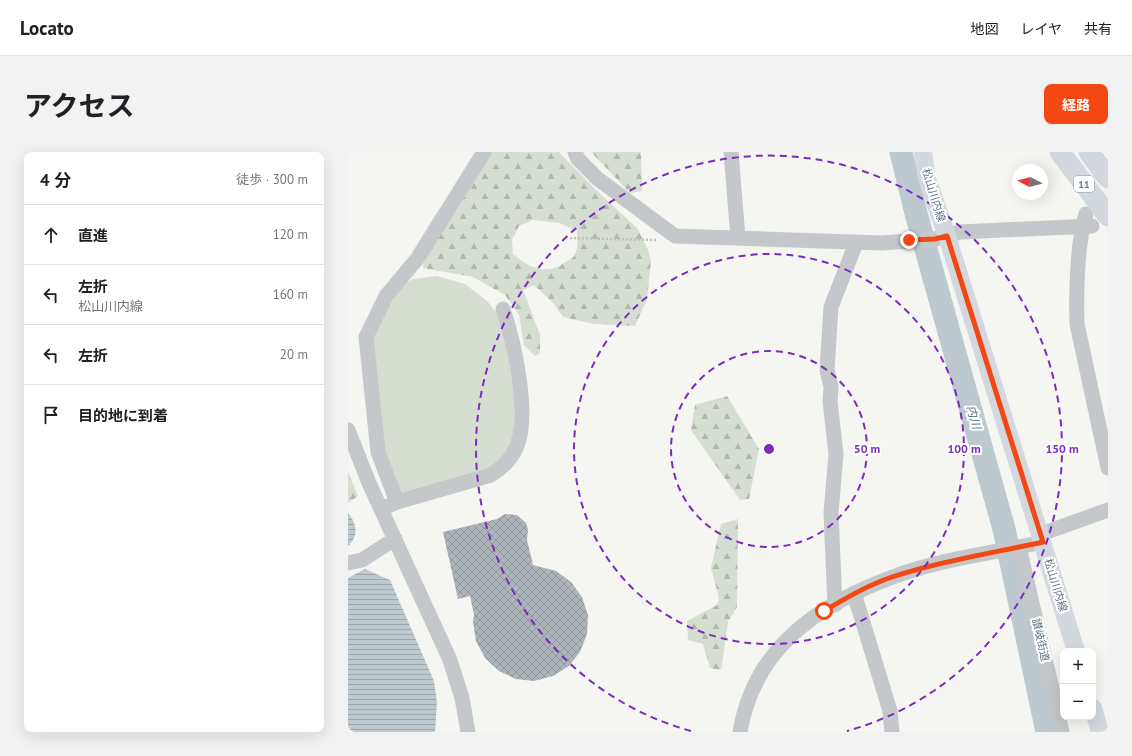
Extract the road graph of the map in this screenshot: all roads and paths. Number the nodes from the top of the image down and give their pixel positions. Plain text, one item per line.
1 (484, 152) edge
2 (575, 152) edge
3 (731, 152) edge
4 (922, 152) edge
5 (1060, 152) edge
6 (1089, 152) edge
7 (1108, 178) edge
8 (1092, 220) edge
9 (675, 236) junction
10 (570, 238) dead end
11 (738, 238) junction
12 (941, 238) junction
13 (856, 243) junction
14 (503, 309) dead end
15 (348, 430) edge
16 (1108, 468) edge
17 (397, 502) junction
18 (382, 510) junction
19 (1108, 510) edge
20 (1042, 538) junction
21 (395, 539) junction
22 (1017, 548) junction
23 (348, 563) edge
24 (854, 594) junction
25 (834, 605) junction
26 (1075, 648) edge
27 (1096, 718) edge
28 (468, 732) edge
29 (740, 732) edge
30 (892, 732) edge
31 (1062, 732) edge
32 (1100, 732) edge

1 - 17 street
2 - 9 street
3 - 11 street
4 - 12 main road, 松山川内線
5 - 8 highway, 11
6 - 7 highway, 11
8 - 12 street
8 - 16 street
9 - 10 path
9 - 11 street
11 - 13 street
12 - 13 street
12 - 20 main road, 松山川内線
13 - 25 street
14 - 17 street
15 - 18 street
17 - 18 street
18 - 21 street
19 - 20 street
20 - 22 street
20 - 26 main road, 松山川内線
21 - 23 street
21 - 28 street
22 - 24 street
22 - 31 street, 讃岐街道
24 - 25 street
24 - 30 street
25 - 29 street
27 - 32 main road

